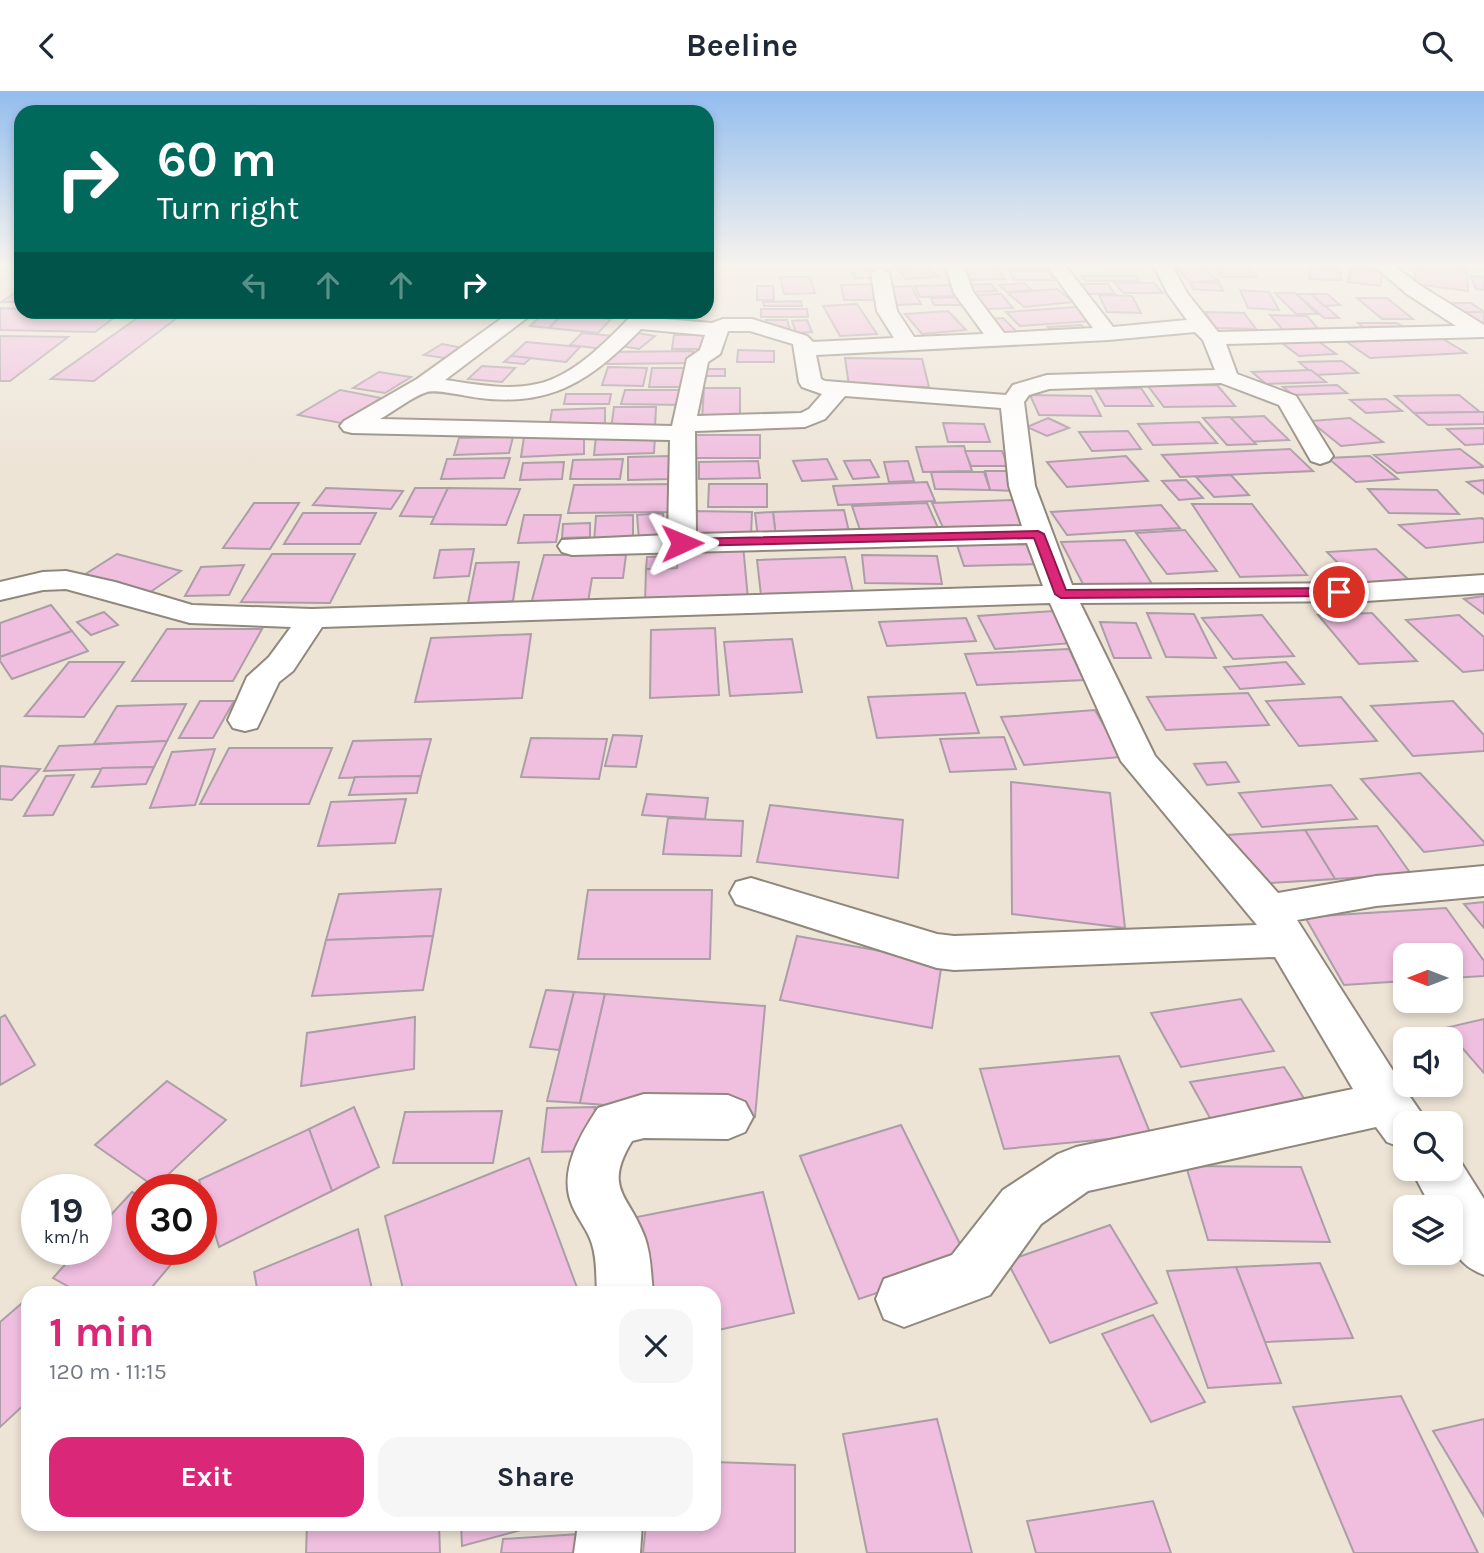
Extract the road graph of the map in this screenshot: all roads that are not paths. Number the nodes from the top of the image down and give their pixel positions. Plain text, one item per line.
1 (497, 332) edge
2 (624, 332) edge
3 (716, 332) edge
4 (777, 332) edge
5 (901, 332) edge
6 (993, 332) edge
7 (1167, 332) edge
8 (1208, 332) edge
9 (1108, 334) joint
10 (998, 339) junction
11 (908, 343) junction
12 (804, 349) junction
13 (1222, 376) junction
14 (425, 384) junction
15 (839, 389) junction
16 (1012, 402) junction
17 (684, 428) junction
18 (1320, 456) dead end
19 (1038, 534) junction
20 (682, 543) junction
21 (572, 546) dead end
22 (1484, 584) edge
23 (0, 591) edge
24 (1061, 594) junction
25 (312, 618) junction
26 (244, 720) dead end
27 (1484, 881) edge
28 (751, 893) dead end
29 (1279, 925) junction
30 (1394, 1111) edge
31 (1393, 1116) edge
32 (727, 1117) dead end
33 (1444, 1181) edge
34 (1484, 1249) edge
35 (624, 1286) edge
36 (904, 1299) dead end
37 (609, 1531) edge
38 (607, 1553) edge

1 - 14 street
2 - 14 street
3 - 17 street
4 - 12 street
5 - 11 street
6 - 10 street
7 - 9 street
8 - 13 street
9 - 10 street
10 - 11 street
11 - 12 street
12 - 15 street
13 - 16 street
13 - 18 street
14 - 17 street
15 - 16 street
15 - 17 street
16 - 19 street
17 - 20 street
19 - 20 street
19 - 24 street
20 - 21 street
22 - 24 street
23 - 25 street
24 - 25 street
24 - 29 street
25 - 26 street
27 - 29 street
28 - 29 street
29 - 30 street
31 - 36 street
32 - 35 street
33 - 34 street
37 - 38 street

